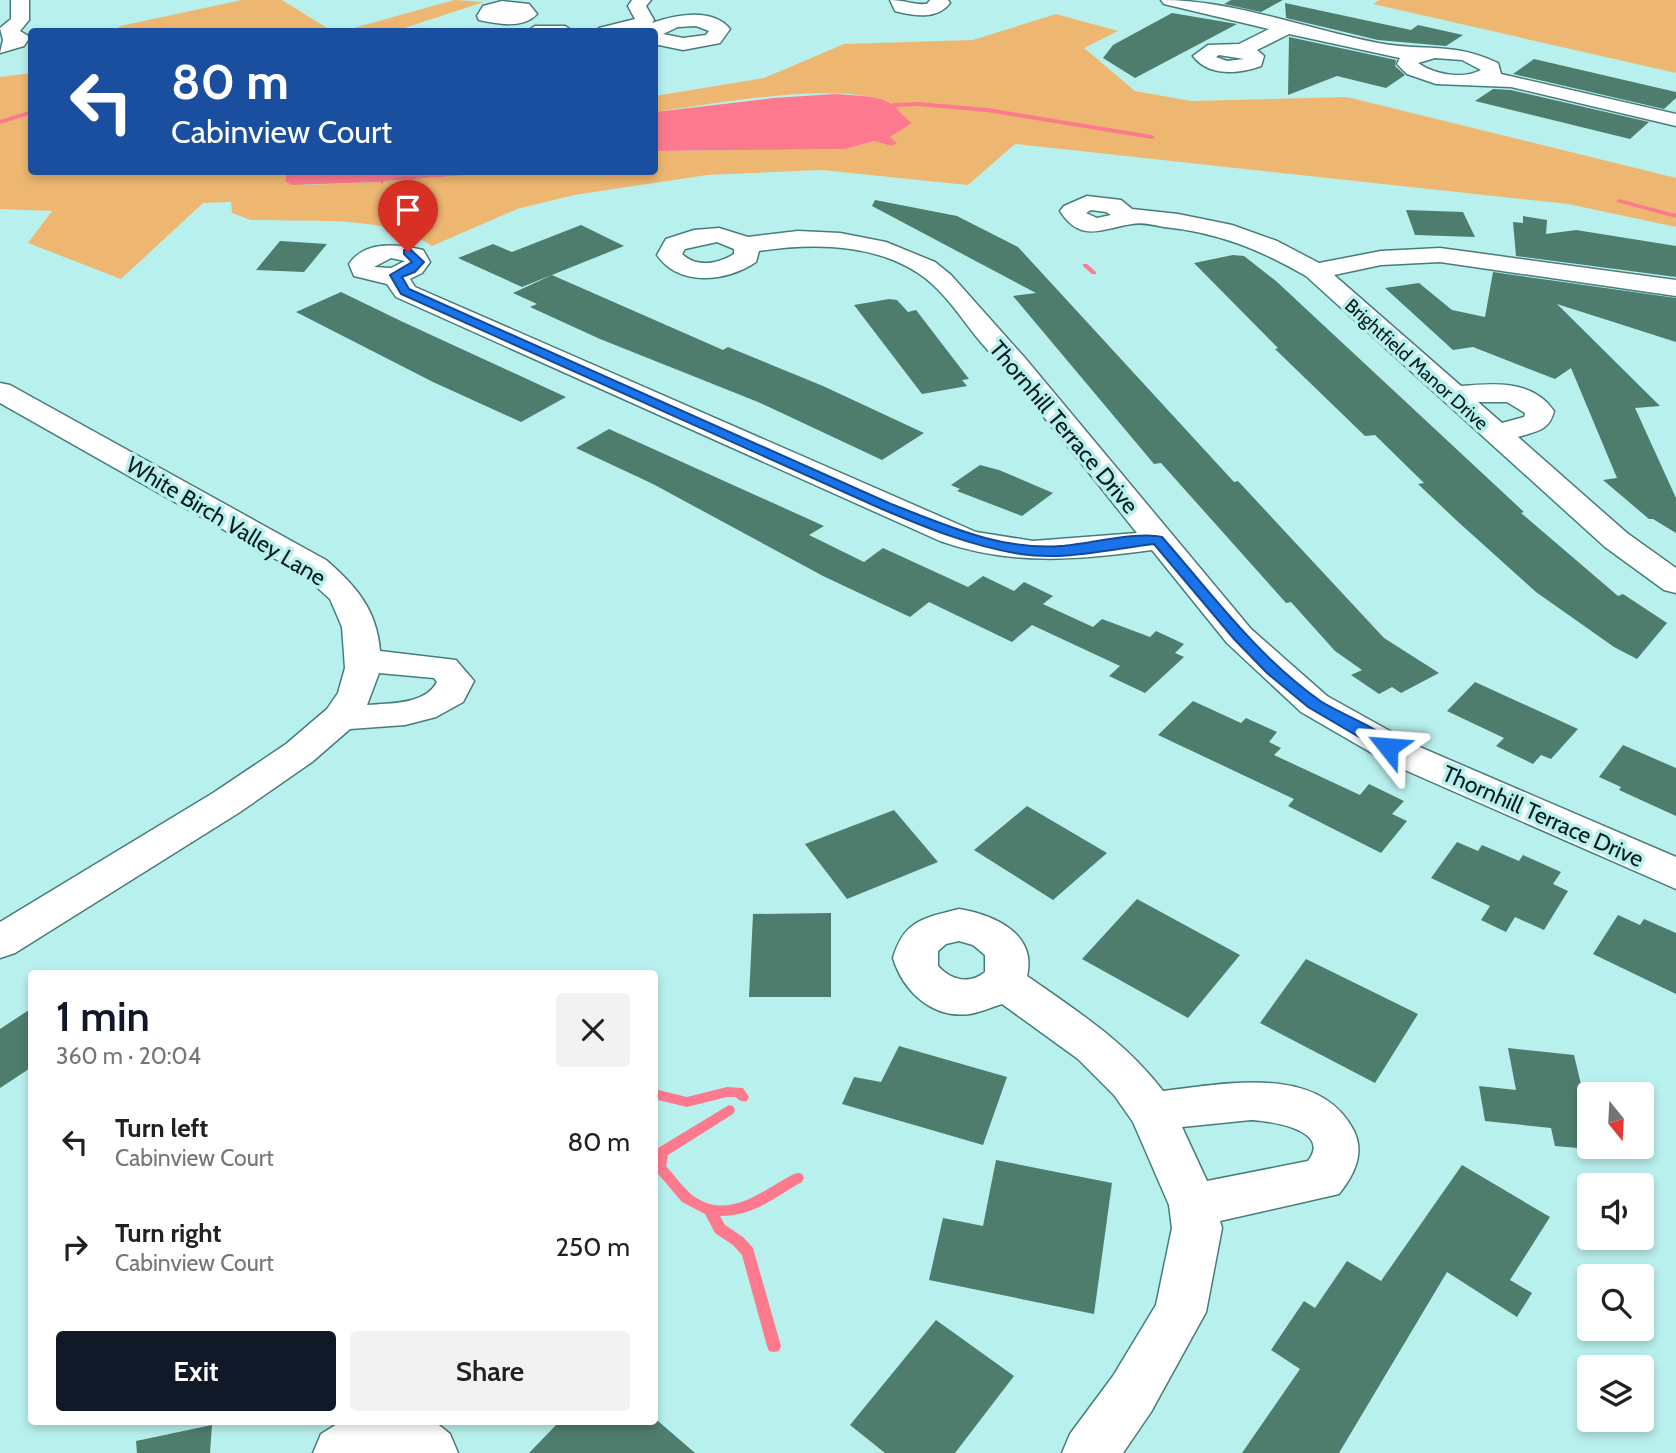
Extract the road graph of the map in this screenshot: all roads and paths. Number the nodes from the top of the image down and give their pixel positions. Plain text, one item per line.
1 (20, 0) edge
2 (642, 0) edge
3 (899, 0) edge
4 (939, 0) edge
5 (1170, 0) edge
6 (649, 28) edge
7 (1285, 28) junction
8 (2, 38) edge
9 (1242, 50) dead end
10 (1676, 120) edge
11 (1125, 216) dead end
12 (746, 245) dead end
13 (1315, 271) junction
14 (395, 275) dead end
15 (1676, 288) edge
16 (0, 391) edge
17 (1452, 396) junction
18 (1495, 434) junction
19 (1157, 540) junction
20 (1676, 583) edge
21 (364, 661) junction
22 (336, 718) junction
23 (1676, 874) edge
24 (0, 942) edge
25 (1003, 982) dead end
26 (1152, 1112) junction
27 (1193, 1205) junction
28 (341, 1453) edge
29 (430, 1453) edge
30 (1090, 1453) edge

1 - 8 street
2 - 6 street
3 - 4 street
5 - 7 street
7 - 9 street
7 - 10 street
11 - 13 street, Brightfield Manor Drive
12 - 19 street, Thornhill Terrace Drive
13 - 15 street
13 - 17 street, Brightfield Manor Drive
14 - 19 street
16 - 21 street, White Birch Valley Lane
17 - 18 street, Brightfield Manor Drive
17 - 18 street
18 - 20 street, Brightfield Manor Drive
19 - 23 street, Thornhill Terrace Drive
21 - 22 street, White Birch Valley Lane
21 - 22 street
22 - 24 street, White Birch Valley Lane
25 - 26 street
26 - 27 street
26 - 27 street
27 - 30 street
28 - 29 street

